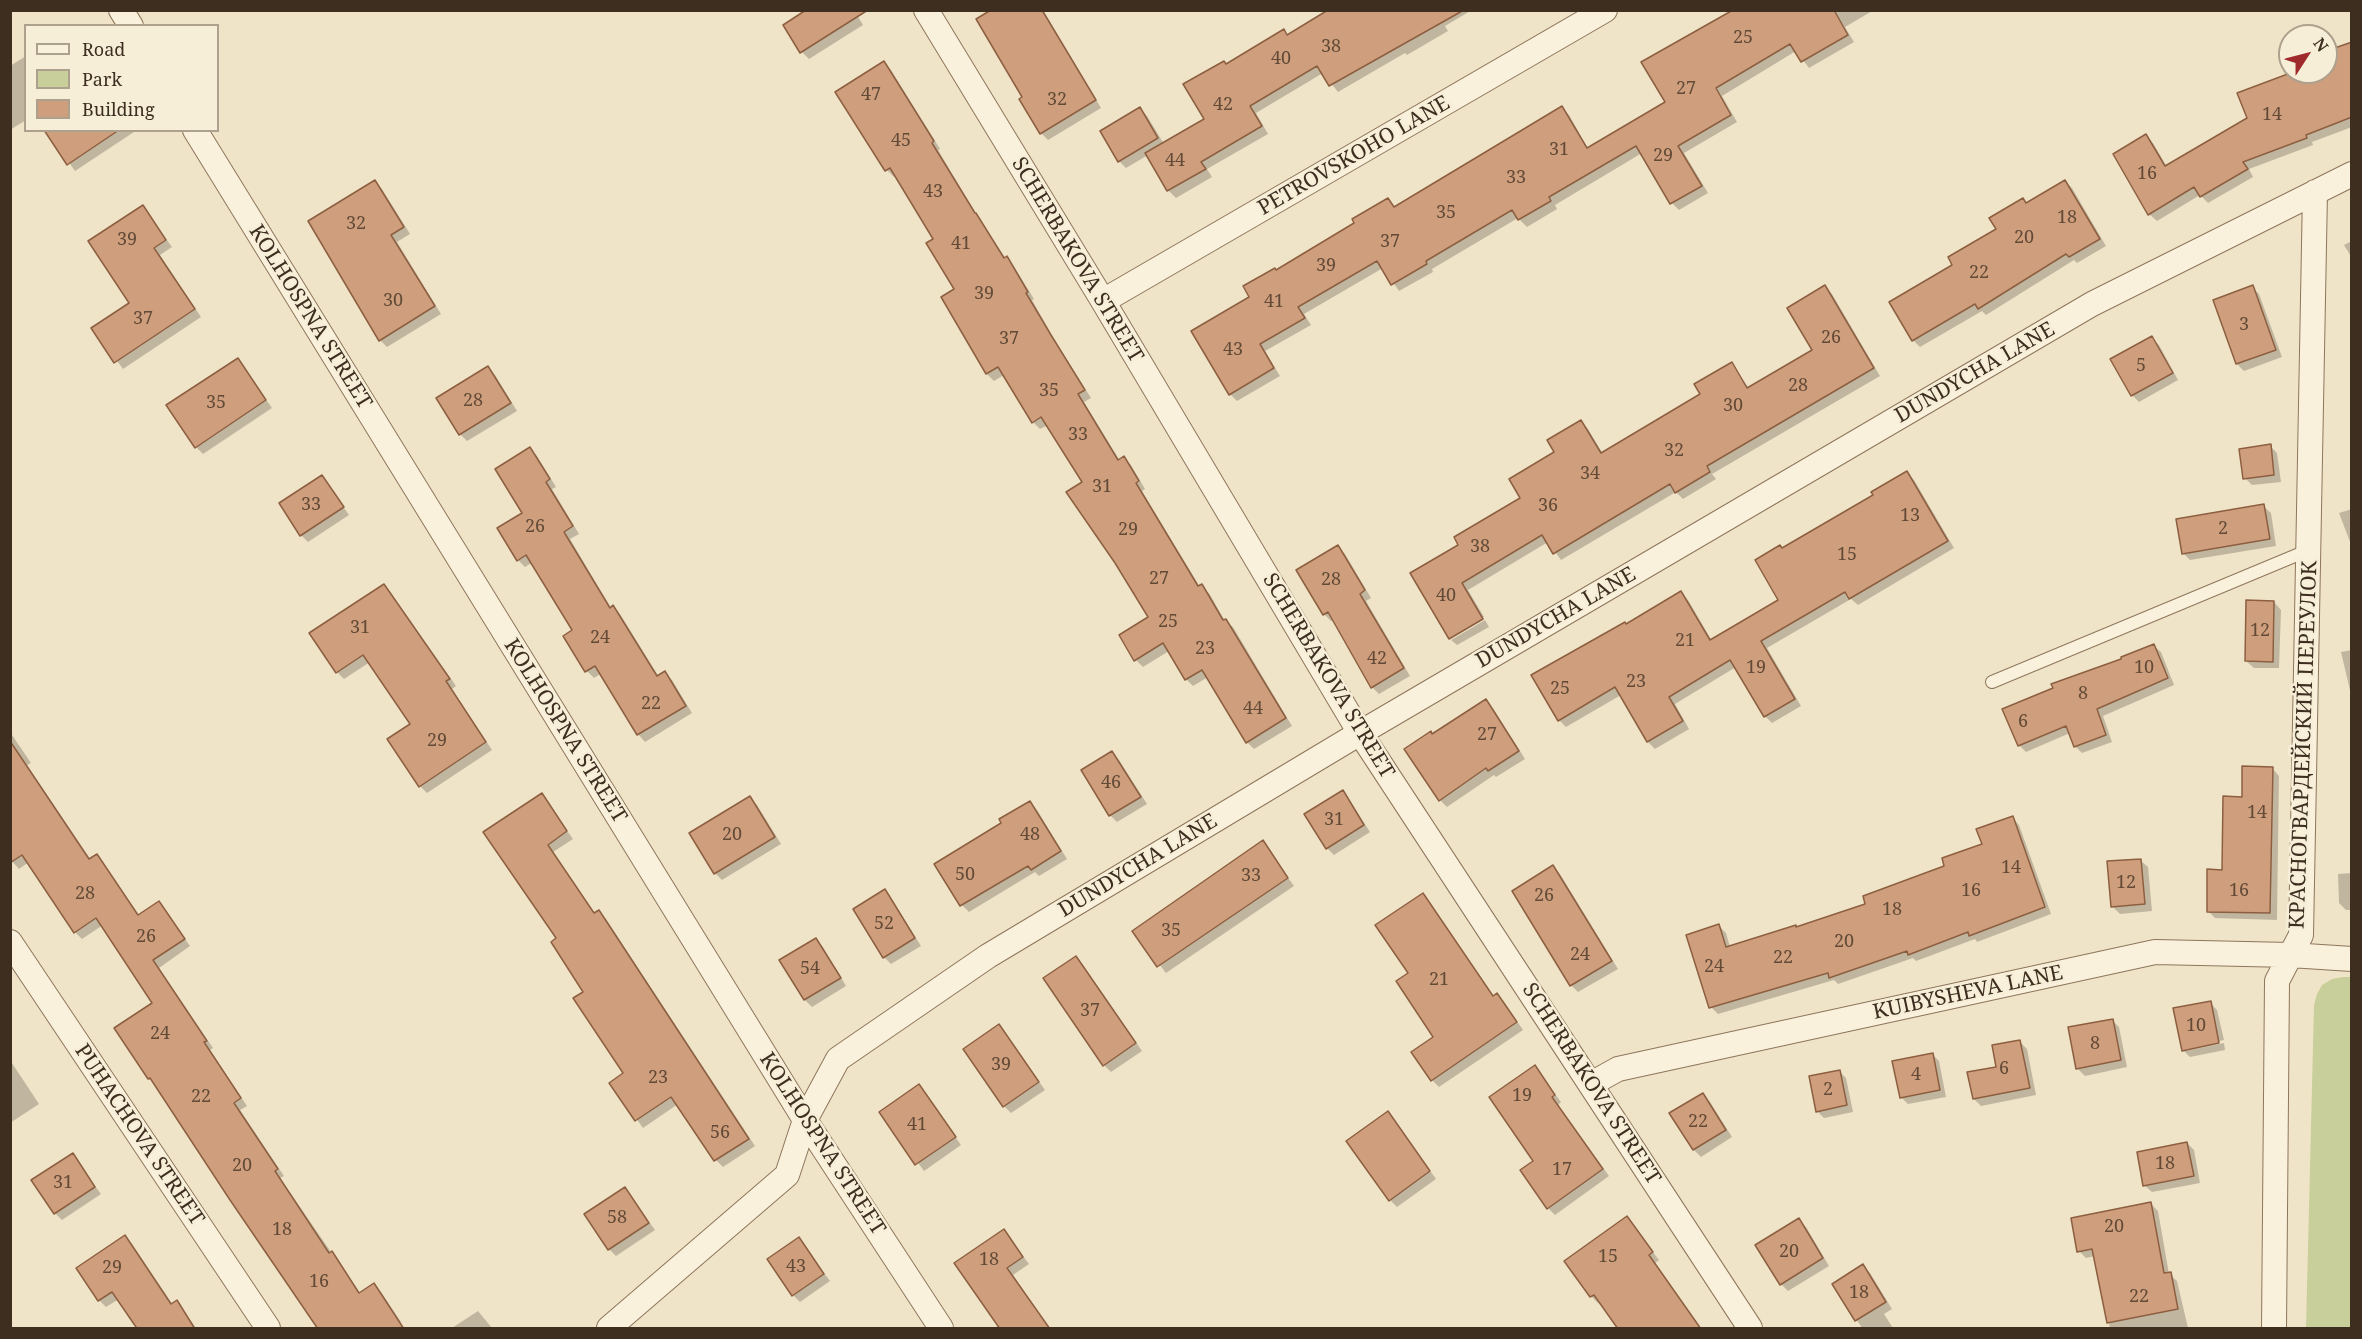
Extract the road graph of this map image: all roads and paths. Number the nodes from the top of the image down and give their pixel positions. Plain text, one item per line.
1 (122, 10) edge
2 (926, 10) edge
3 (1605, 10) edge
4 (130, 24) edge
5 (196, 132) edge
6 (2352, 174) edge
7 (2315, 192) junction
8 (1103, 302) junction
9 (2309, 550) junction
10 (1992, 682) dead end
11 (1360, 733) junction
12 (10, 942) edge
13 (2290, 955) junction
14 (2352, 959) edge
15 (1591, 1084) junction
16 (805, 1120) junction
17 (268, 1329) edge
18 (609, 1329) edge
19 (941, 1329) edge
20 (1750, 1329) edge
21 (2274, 1329) edge

1 - 4 street
2 - 8 street, SCHERBAKOVA STREET
3 - 8 street, PETROVSKOHO LANE
5 - 16 street, KOLHOSPNA STREET
6 - 7 street, DUNDYCHA LANE
7 - 9 street, КРАСНОГВАРДЕЙСКИЙ ПЕРЕУЛОК
7 - 11 street, DUNDYCHA LANE
8 - 11 street, SCHERBAKOVA STREET
9 - 10 lane
9 - 13 street, КРАСНОГВАРДЕЙСКИЙ ПЕРЕУЛОК
11 - 15 street, SCHERBAKOVA STREET
11 - 16 street, DUNDYCHA LANE
12 - 17 street, PUHACHOVA STREET
13 - 14 street, KUIBYSHEVA LANE
13 - 15 street, KUIBYSHEVA LANE
13 - 21 street, КРАСНОГВАРДЕЙСКИЙ ПЕРЕУЛОК
15 - 20 street, SCHERBAKOVA STREET
16 - 18 street, DUNDYCHA LANE
16 - 19 street, KOLHOSPNA STREET

